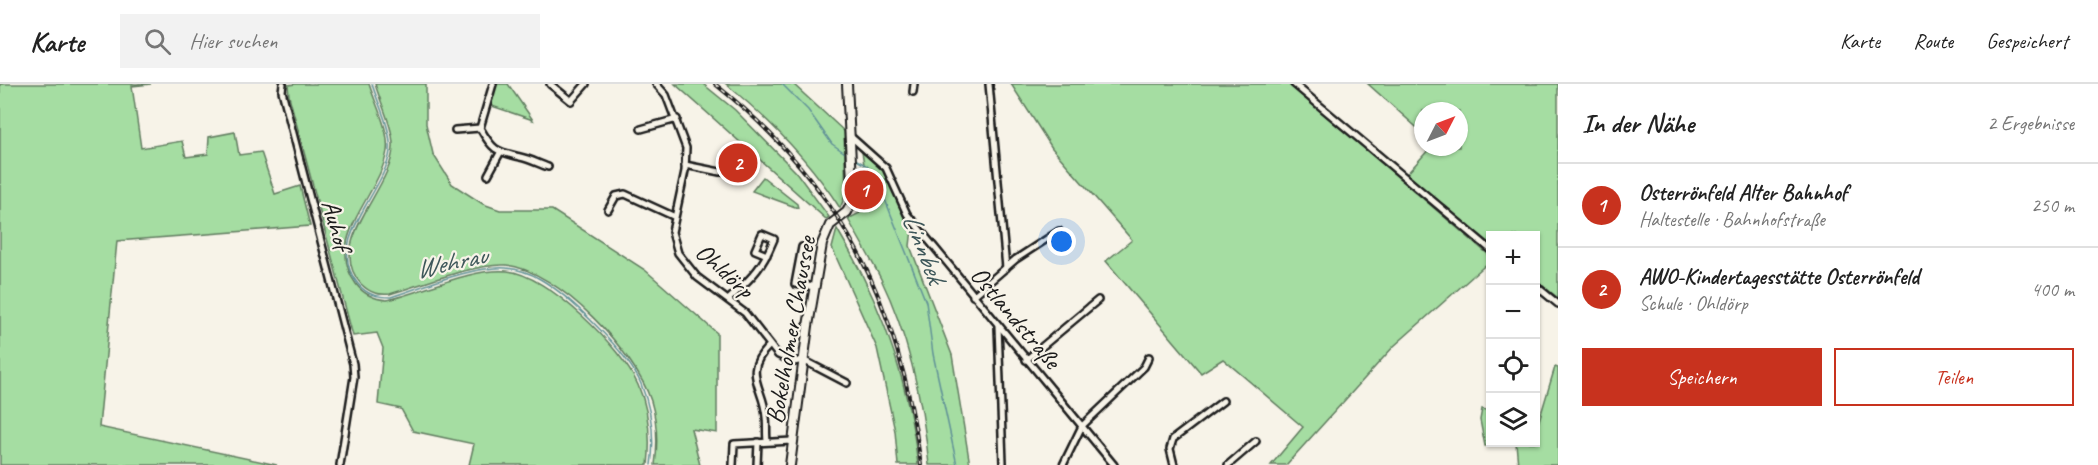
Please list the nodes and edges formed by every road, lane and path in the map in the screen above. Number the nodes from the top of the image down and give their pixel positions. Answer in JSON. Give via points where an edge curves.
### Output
{"nodes":[{"id":1,"x":283,"y":84,"type":"edge"},
{"id":2,"x":493,"y":84,"type":"edge"},
{"id":3,"x":550,"y":84,"type":"edge"},
{"id":4,"x":586,"y":84,"type":"edge"},
{"id":5,"x":656,"y":84,"type":"edge"},
{"id":6,"x":847,"y":84,"type":"edge"},
{"id":7,"x":914,"y":84,"type":"edge"},
{"id":8,"x":990,"y":84,"type":"edge"},
{"id":9,"x":1294,"y":84,"type":"edge"},
{"id":10,"x":913,"y":92,"type":"dead end"},
{"id":11,"x":677,"y":119,"type":"junction"},
{"id":12,"x":480,"y":128,"type":"junction"},
{"id":13,"x":641,"y":129,"type":"dead end"},
{"id":14,"x":455,"y":130,"type":"dead end"},
{"id":15,"x":849,"y":135,"type":"junction"},
{"id":16,"x":500,"y":153,"type":"junction"},
{"id":17,"x":685,"y":165,"type":"junction"},
{"id":18,"x":548,"y":167,"type":"dead end"},
{"id":19,"x":720,"y":172,"type":"dead end"},
{"id":20,"x":488,"y":175,"type":"dead end"},
{"id":21,"x":608,"y":210,"type":"dead end"},
{"id":22,"x":673,"y":216,"type":"junction"},
{"id":23,"x":1059,"y":231,"type":"dead end"},
{"id":24,"x":1486,"y":245,"type":"edge"},
{"id":25,"x":802,"y":247,"type":"dead end"},
{"id":26,"x":767,"y":255,"type":"dead end"},
{"id":27,"x":1006,"y":268,"type":"junction"},
{"id":28,"x":815,"y":287,"type":"junction"},
{"id":29,"x":1540,"y":289,"type":"edge"},
{"id":30,"x":973,"y":296,"type":"junction"},
{"id":31,"x":729,"y":299,"type":"junction"},
{"id":32,"x":1098,"y":300,"type":"dead end"},
{"id":33,"x":1558,"y":304,"type":"edge"},
{"id":34,"x":998,"y":326,"type":"junction"},
{"id":35,"x":769,"y":346,"type":"junction"},
{"id":36,"x":1149,"y":357,"type":"dead end"},
{"id":37,"x":803,"y":360,"type":"junction"},
{"id":38,"x":1026,"y":360,"type":"junction"},
{"id":39,"x":847,"y":383,"type":"dead end"},
{"id":40,"x":1223,"y":401,"type":"dead end"},
{"id":41,"x":1082,"y":426,"type":"junction"},
{"id":42,"x":767,"y":441,"type":"junction"},
{"id":43,"x":792,"y":441,"type":"junction"},
{"id":44,"x":1256,"y":441,"type":"dead end"},
{"id":45,"x":758,"y":442,"type":"junction"},
{"id":46,"x":1003,"y":463,"type":"dead end"},
{"id":47,"x":340,"y":465,"type":"edge"},
{"id":48,"x":733,"y":465,"type":"edge"},
{"id":49,"x":757,"y":465,"type":"edge"},
{"id":50,"x":790,"y":465,"type":"edge"},
{"id":51,"x":1063,"y":465,"type":"edge"},
{"id":52,"x":1114,"y":465,"type":"edge"},
{"id":53,"x":1174,"y":465,"type":"edge"},
{"id":54,"x":1228,"y":465,"type":"edge"}],
"edges":[{"from":1,"to":47,"type":"street","name":"Auhof","via":[[350,347],[354,377]]},
{"from":2,"to":12,"type":"street"},
{"from":3,"to":4,"type":"street","via":[[571,101]]},
{"from":5,"to":11,"type":"street","name":"Ohldörp"},
{"from":6,"to":15,"type":"main road"},
{"from":7,"to":10,"type":"street"},
{"from":8,"to":27,"type":"street"},
{"from":9,"to":24,"type":"street"},
{"from":11,"to":13,"type":"street"},
{"from":11,"to":17,"type":"street","name":"Ohldörp","via":[[686,148]]},
{"from":12,"to":14,"type":"street"},
{"from":12,"to":16,"type":"street"},
{"from":15,"to":28,"type":"main road","name":"Bokelholmer Chaussee","via":[[853,200],[847,212],[825,232]]},
{"from":15,"to":30,"type":"street","name":"Ostlandstraße","via":[[886,168],[907,214]]},
{"from":16,"to":18,"type":"street"},
{"from":16,"to":20,"type":"street"},
{"from":17,"to":19,"type":"street"},
{"from":17,"to":22,"type":"street","name":"Ohldörp"},
{"from":21,"to":22,"type":"street","via":[[616,196],[625,194]]},
{"from":22,"to":31,"type":"street","name":"Ohldörp","via":[[672,232],[678,254],[689,270]]},
{"from":23,"to":27,"type":"street"},
{"from":25,"to":28,"type":"street","via":[[795,284]]},
{"from":26,"to":31,"type":"street","via":[[761,269]]},
{"from":27,"to":30,"type":"street"},
{"from":28,"to":37,"type":"main road","name":"Bokelholmer Chaussee"},
{"from":29,"to":33,"type":"street"},
{"from":30,"to":34,"type":"street","name":"Ostlandstraße"},
{"from":31,"to":35,"type":"street","name":"Ohldörp","via":[[745,313]]},
{"from":32,"to":38,"type":"street"},
{"from":34,"to":38,"type":"street","name":"Ostlandstraße"},
{"from":34,"to":46,"type":"street"},
{"from":35,"to":37,"type":"street","name":"Ohldörp","via":[[794,362]]},
{"from":35,"to":42,"type":"street","via":[[756,360],[754,373],[766,416]]},
{"from":36,"to":41,"type":"street","via":[[1144,367]]},
{"from":37,"to":39,"type":"street","name":"Ohldörp"},
{"from":37,"to":43,"type":"main road","name":"Bokelholmer Chaussee"},
{"from":38,"to":41,"type":"street","name":"Ostlandstraße"},
{"from":40,"to":53,"type":"street","via":[[1173,439],[1170,449]]},
{"from":41,"to":51,"type":"street"},
{"from":41,"to":52,"type":"street","name":"Ostlandstraße"},
{"from":42,"to":43,"type":"street","name":"Bokelholmer Chaussee"},
{"from":42,"to":45,"type":"street","name":"Bokelholmer Chaussee"},
{"from":43,"to":50,"type":"main road","name":"Bokelholmer Chaussee"},
{"from":44,"to":54,"type":"street"},
{"from":45,"to":48,"type":"street","name":"Bokelholmer Chaussee","via":[[734,444]]},
{"from":45,"to":49,"type":"street","name":"Bokelholmer Chaussee"}]}
